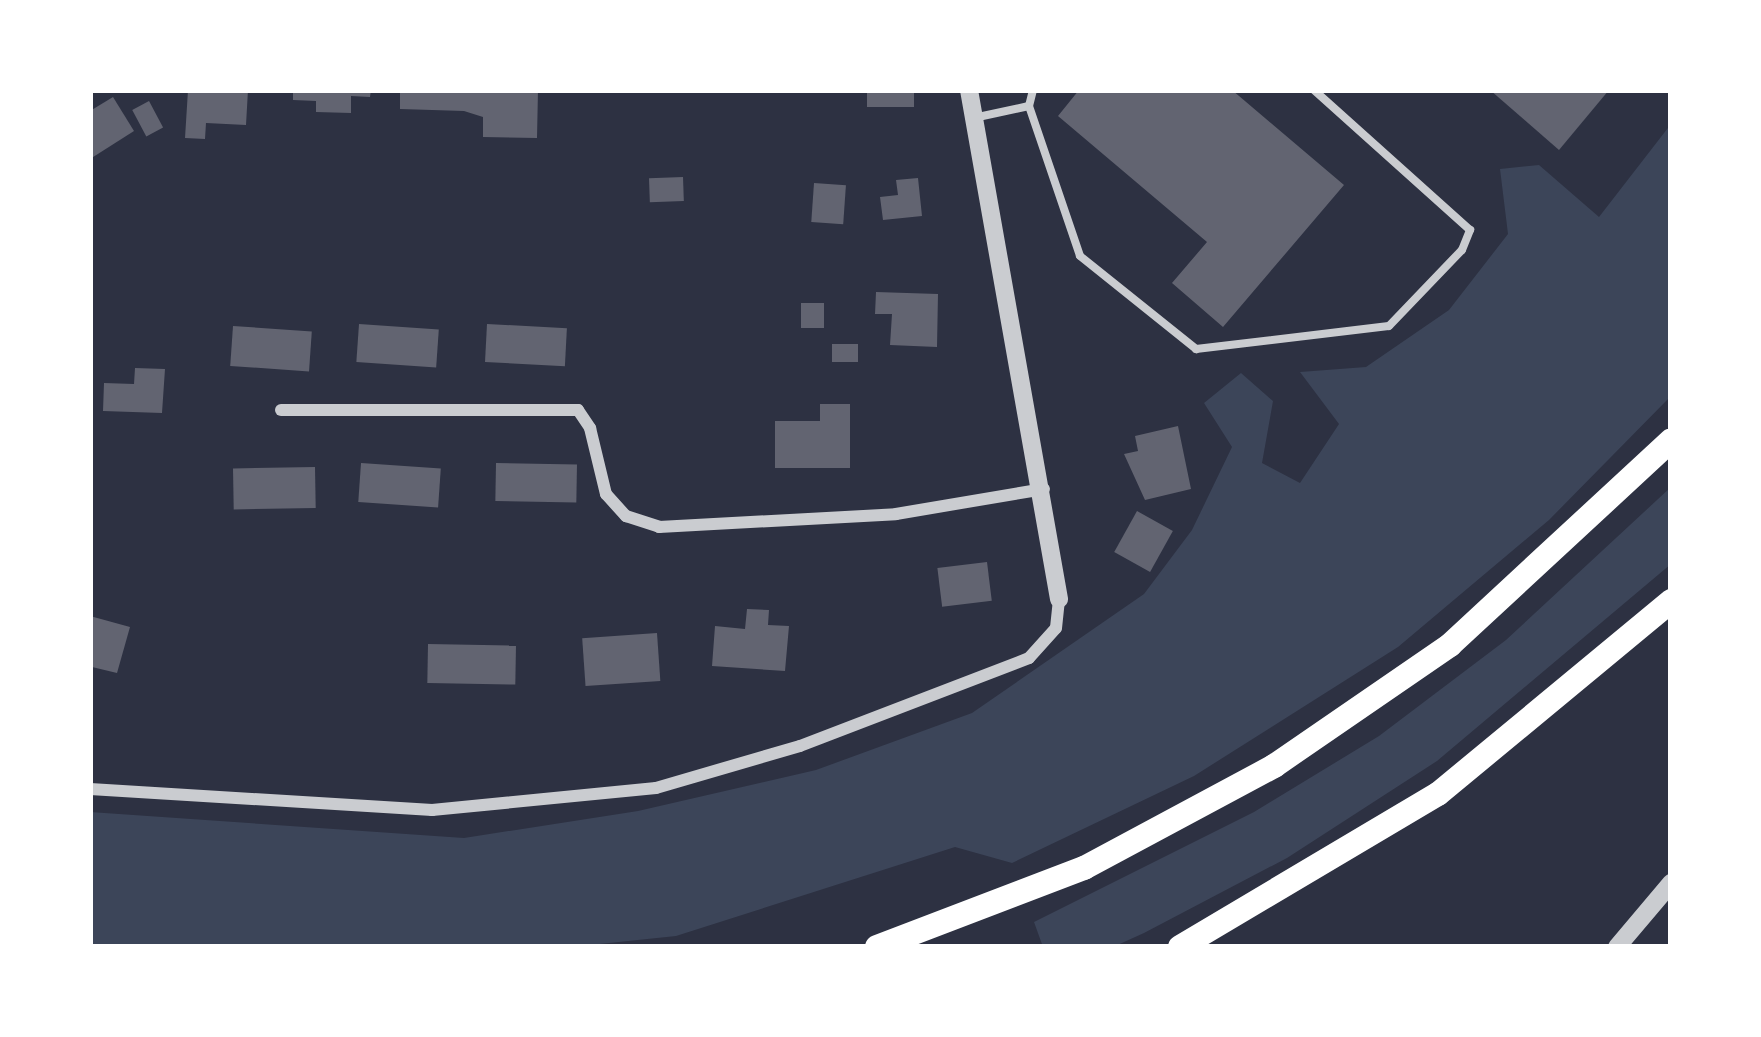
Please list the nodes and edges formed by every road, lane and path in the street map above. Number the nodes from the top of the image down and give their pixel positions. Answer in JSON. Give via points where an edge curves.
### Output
{"nodes":[{"id":1,"x":969,"y":90,"type":"edge"},
{"id":2,"x":1033,"y":90,"type":"edge"},
{"id":3,"x":1314,"y":90,"type":"edge"},
{"id":4,"x":1029,"y":106,"type":"junction"},
{"id":5,"x":975,"y":118,"type":"junction"},
{"id":6,"x":281,"y":410,"type":"dead end"},
{"id":7,"x":1671,"y":440,"type":"edge"},
{"id":8,"x":1046,"y":489,"type":"junction"},
{"id":9,"x":1059,"y":598,"type":"joint"},
{"id":10,"x":1671,"y":601,"type":"edge"},
{"id":11,"x":90,"y":789,"type":"edge"},
{"id":12,"x":1671,"y":883,"type":"edge"},
{"id":13,"x":878,"y":947,"type":"edge"},
{"id":14,"x":1180,"y":947,"type":"edge"},
{"id":15,"x":1617,"y":947,"type":"edge"}],
"edges":[{"from":1,"to":5,"type":"street"},
{"from":2,"to":4,"type":"lane"},
{"from":3,"to":4,"type":"lane","via":[[1470,230],[1462,250],[1389,326],[1241,348],[1196,349],[1080,256]]},
{"from":4,"to":5,"type":"lane"},
{"from":5,"to":8,"type":"street"},
{"from":6,"to":8,"type":"street","via":[[578,410],[606,494],[626,516],[659,526],[896,514]]},
{"from":7,"to":13,"type":"highway","via":[[1450,645],[1292,754],[1084,868]]},
{"from":8,"to":9,"type":"street"},
{"from":9,"to":11,"type":"street","via":[[1056,628],[1029,658],[800,746],[656,788],[432,810]]},
{"from":10,"to":14,"type":"highway","via":[[1438,794]]},
{"from":12,"to":15,"type":"street"}]}
